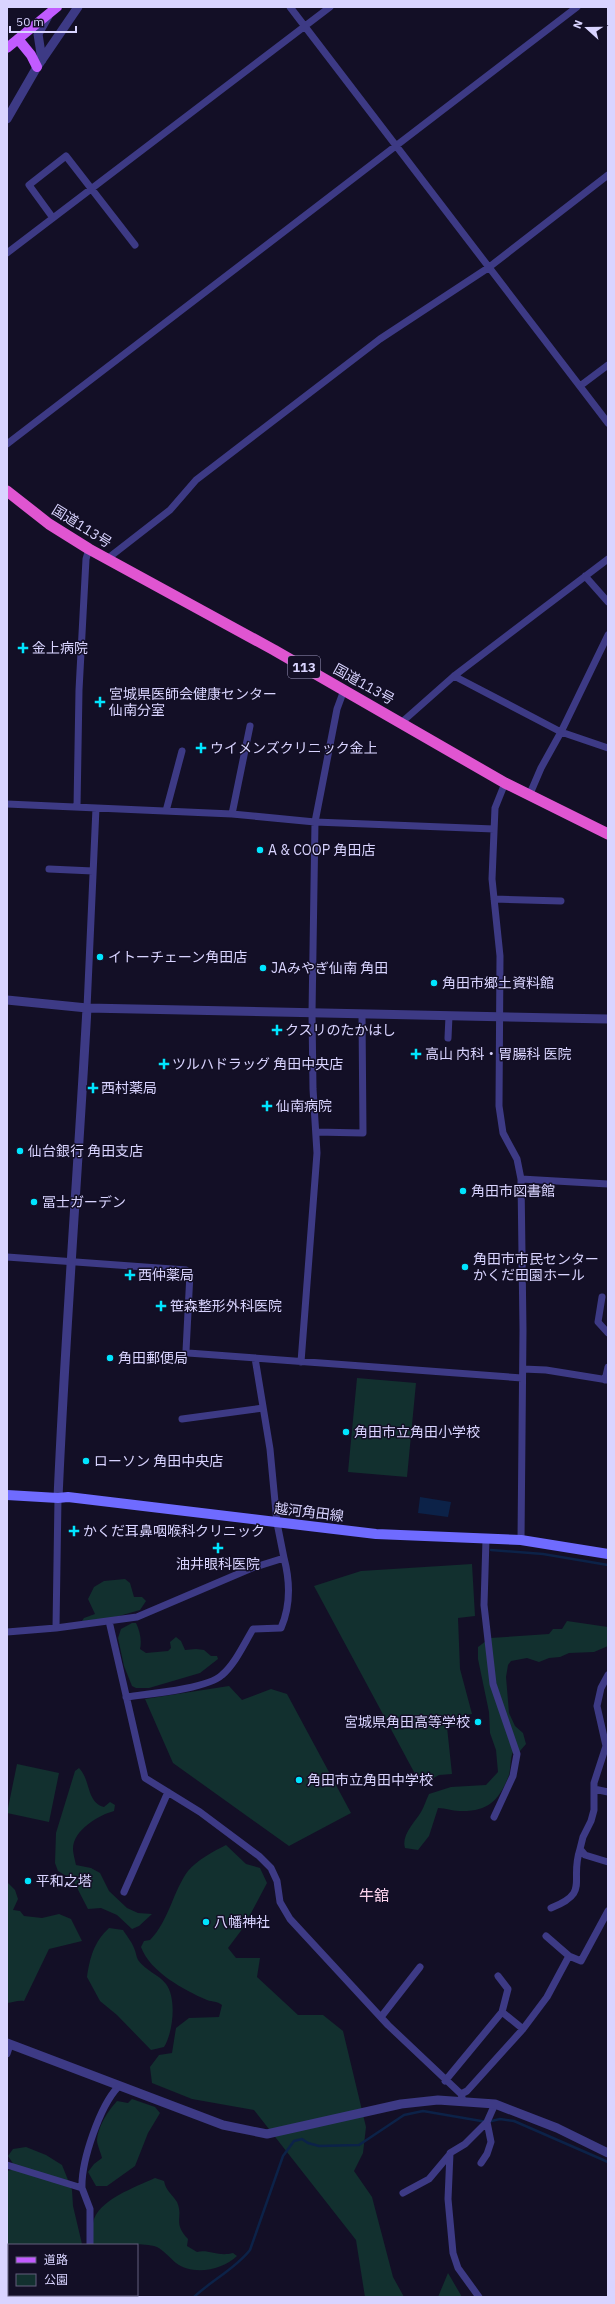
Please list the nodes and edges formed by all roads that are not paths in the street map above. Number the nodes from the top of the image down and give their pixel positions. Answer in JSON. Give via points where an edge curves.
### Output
{"nodes":[{"id":1,"x":78,"y":7,"type":"edge"},
{"id":2,"x":290,"y":7,"type":"edge"},
{"id":3,"x":330,"y":7,"type":"edge"},
{"id":4,"x":577,"y":7,"type":"edge"},
{"id":5,"x":54,"y":10,"type":"edge"},
{"id":6,"x":304,"y":27,"type":"junction"},
{"id":7,"x":18,"y":39,"type":"junction"},
{"id":8,"x":7,"y":48,"type":"edge"},
{"id":9,"x":39,"y":63,"type":"junction"},
{"id":10,"x":7,"y":120,"type":"edge"},
{"id":11,"x":395,"y":147,"type":"junction"},
{"id":12,"x":608,"y":175,"type":"edge"},
{"id":13,"x":92,"y":189,"type":"junction"},
{"id":14,"x":53,"y":218,"type":"junction"},
{"id":15,"x":135,"y":245,"type":"dead end"},
{"id":16,"x":7,"y":253,"type":"edge"},
{"id":17,"x":488,"y":268,"type":"junction"},
{"id":18,"x":608,"y":365,"type":"edge"},
{"id":19,"x":580,"y":386,"type":"junction"},
{"id":20,"x":608,"y":423,"type":"edge"},
{"id":21,"x":7,"y":444,"type":"edge"},
{"id":22,"x":7,"y":490,"type":"edge"},
{"id":23,"x":89,"y":549,"type":"junction"},
{"id":24,"x":107,"y":559,"type":"junction"},
{"id":25,"x":608,"y":559,"type":"edge"},
{"id":26,"x":585,"y":576,"type":"junction"},
{"id":27,"x":608,"y":602,"type":"edge"},
{"id":28,"x":608,"y":635,"type":"edge"},
{"id":29,"x":454,"y":676,"type":"junction"},
{"id":30,"x":344,"y":690,"type":"junction"},
{"id":31,"x":402,"y":722,"type":"junction"},
{"id":32,"x":250,"y":726,"type":"dead end"},
{"id":33,"x":561,"y":732,"type":"junction"},
{"id":34,"x":608,"y":748,"type":"edge"},
{"id":35,"x":182,"y":750,"type":"dead end"},
{"id":36,"x":505,"y":783,"type":"junction"},
{"id":37,"x":529,"y":796,"type":"junction"},
{"id":38,"x":7,"y":804,"type":"edge"},
{"id":39,"x":77,"y":807,"type":"junction"},
{"id":40,"x":96,"y":808,"type":"junction"},
{"id":41,"x":166,"y":811,"type":"junction"},
{"id":42,"x":232,"y":814,"type":"junction"},
{"id":43,"x":315,"y":822,"type":"junction"},
{"id":44,"x":494,"y":829,"type":"junction"},
{"id":45,"x":608,"y":834,"type":"edge"},
{"id":46,"x":49,"y":869,"type":"dead end"},
{"id":47,"x":93,"y":871,"type":"junction"},
{"id":48,"x":494,"y":899,"type":"junction"},
{"id":49,"x":561,"y":901,"type":"dead end"},
{"id":50,"x":7,"y":1000,"type":"edge"},
{"id":51,"x":87,"y":1008,"type":"junction"},
{"id":52,"x":312,"y":1013,"type":"junction"},
{"id":53,"x":362,"y":1015,"type":"junction"},
{"id":54,"x":449,"y":1016,"type":"junction"},
{"id":55,"x":499,"y":1017,"type":"junction"},
{"id":56,"x":608,"y":1019,"type":"edge"},
{"id":57,"x":448,"y":1038,"type":"dead end"},
{"id":58,"x":316,"y":1132,"type":"junction"},
{"id":59,"x":521,"y":1179,"type":"junction"},
{"id":60,"x":608,"y":1184,"type":"edge"},
{"id":61,"x":7,"y":1257,"type":"edge"},
{"id":62,"x":71,"y":1262,"type":"junction"},
{"id":63,"x":602,"y":1297,"type":"dead end"},
{"id":64,"x":608,"y":1333,"type":"edge"},
{"id":65,"x":255,"y":1358,"type":"junction"},
{"id":66,"x":301,"y":1362,"type":"junction"},
{"id":67,"x":608,"y":1366,"type":"edge"},
{"id":68,"x":523,"y":1369,"type":"junction"},
{"id":69,"x":522,"y":1378,"type":"junction"},
{"id":70,"x":607,"y":1380,"type":"edge"},
{"id":71,"x":263,"y":1408,"type":"junction"},
{"id":72,"x":182,"y":1419,"type":"dead end"},
{"id":73,"x":7,"y":1495,"type":"edge"},
{"id":74,"x":58,"y":1498,"type":"junction"},
{"id":75,"x":276,"y":1522,"type":"junction"},
{"id":76,"x":486,"y":1539,"type":"junction"},
{"id":77,"x":521,"y":1540,"type":"junction"},
{"id":78,"x":608,"y":1554,"type":"edge"},
{"id":79,"x":284,"y":1558,"type":"junction"},
{"id":80,"x":109,"y":1621,"type":"junction"},
{"id":81,"x":56,"y":1628,"type":"junction"},
{"id":82,"x":7,"y":1632,"type":"edge"},
{"id":83,"x":608,"y":1675,"type":"edge"},
{"id":84,"x":126,"y":1697,"type":"junction"},
{"id":85,"x":600,"y":1721,"type":"junction"},
{"id":86,"x":608,"y":1723,"type":"edge"},
{"id":87,"x":594,"y":1789,"type":"junction"},
{"id":88,"x":168,"y":1792,"type":"junction"},
{"id":89,"x":608,"y":1792,"type":"edge"},
{"id":90,"x":494,"y":1818,"type":"dead end"},
{"id":91,"x":580,"y":1849,"type":"junction"},
{"id":92,"x":608,"y":1862,"type":"edge"},
{"id":93,"x":124,"y":1892,"type":"dead end"},
{"id":94,"x":551,"y":1908,"type":"dead end"},
{"id":95,"x":608,"y":1912,"type":"edge"},
{"id":96,"x":546,"y":1936,"type":"dead end"},
{"id":97,"x":569,"y":1956,"type":"junction"},
{"id":98,"x":420,"y":1968,"type":"dead end"},
{"id":99,"x":498,"y":1976,"type":"dead end"},
{"id":100,"x":502,"y":2012,"type":"junction"},
{"id":101,"x":381,"y":2017,"type":"junction"},
{"id":102,"x":523,"y":2029,"type":"junction"},
{"id":103,"x":9,"y":2044,"type":"edge"},
{"id":104,"x":7,"y":2054,"type":"edge"},
{"id":105,"x":445,"y":2081,"type":"junction"},
{"id":106,"x":118,"y":2086,"type":"junction"},
{"id":107,"x":462,"y":2098,"type":"junction"},
{"id":108,"x":495,"y":2104,"type":"junction"},
{"id":109,"x":487,"y":2122,"type":"junction"},
{"id":110,"x":608,"y":2153,"type":"edge"},
{"id":111,"x":450,"y":2154,"type":"junction"},
{"id":112,"x":481,"y":2163,"type":"dead end"},
{"id":113,"x":7,"y":2165,"type":"edge"},
{"id":114,"x":82,"y":2188,"type":"junction"},
{"id":115,"x":403,"y":2194,"type":"dead end"},
{"id":116,"x":90,"y":2244,"type":"edge"},
{"id":117,"x":479,"y":2297,"type":"edge"}],
"edges":[{"from":1,"to":9,"type":"street"},
{"from":2,"to":6,"type":"street"},
{"from":3,"to":6,"type":"street"},
{"from":4,"to":11,"type":"street"},
{"from":5,"to":7,"type":"main road"},
{"from":5,"to":9,"type":"street","via":[[38,34]]},
{"from":6,"to":11,"type":"street"},
{"from":6,"to":13,"type":"street"},
{"from":7,"to":8,"type":"main road"},
{"from":7,"to":9,"type":"main road"},
{"from":9,"to":10,"type":"street"},
{"from":11,"to":17,"type":"street"},
{"from":11,"to":21,"type":"street"},
{"from":12,"to":17,"type":"street"},
{"from":13,"to":14,"type":"street"},
{"from":13,"to":14,"type":"street","via":[[66,156],[29,185]]},
{"from":13,"to":15,"type":"street"},
{"from":14,"to":16,"type":"street"},
{"from":17,"to":19,"type":"street"},
{"from":17,"to":24,"type":"street","via":[[380,339],[196,480],[170,510]]},
{"from":18,"to":19,"type":"street"},
{"from":19,"to":20,"type":"street"},
{"from":22,"to":23,"type":"highway","name":"国道113号","number":"113","via":[[49,524]]},
{"from":23,"to":24,"type":"highway","name":"国道113号","number":"113"},
{"from":23,"to":39,"type":"street","via":[[86,559],[79,690]]},
{"from":24,"to":30,"type":"highway","name":"国道113号","number":"113"},
{"from":25,"to":26,"type":"street"},
{"from":26,"to":27,"type":"street"},
{"from":26,"to":29,"type":"street"},
{"from":28,"to":33,"type":"street"},
{"from":29,"to":31,"type":"street"},
{"from":29,"to":33,"type":"street"},
{"from":30,"to":31,"type":"highway","name":"国道113号","number":"113"},
{"from":30,"to":43,"type":"street","via":[[337,709]]},
{"from":31,"to":36,"type":"highway","name":"国道113号","number":"113"},
{"from":32,"to":42,"type":"street"},
{"from":33,"to":34,"type":"street"},
{"from":33,"to":37,"type":"street"},
{"from":35,"to":41,"type":"street"},
{"from":36,"to":37,"type":"highway","name":"国道113号","number":"113"},
{"from":36,"to":44,"type":"street","via":[[495,808]]},
{"from":37,"to":45,"type":"highway","name":"国道113号","number":"113"},
{"from":38,"to":39,"type":"street"},
{"from":39,"to":40,"type":"street"},
{"from":40,"to":41,"type":"street"},
{"from":40,"to":47,"type":"street"},
{"from":41,"to":42,"type":"street"},
{"from":42,"to":43,"type":"street"},
{"from":43,"to":44,"type":"street"},
{"from":43,"to":52,"type":"street"},
{"from":44,"to":48,"type":"street"},
{"from":46,"to":47,"type":"street"},
{"from":47,"to":51,"type":"street"},
{"from":48,"to":49,"type":"street"},
{"from":48,"to":55,"type":"street","via":[[500,956]]},
{"from":50,"to":51,"type":"street"},
{"from":51,"to":52,"type":"street"},
{"from":51,"to":62,"type":"street"},
{"from":52,"to":53,"type":"street"},
{"from":52,"to":58,"type":"street","via":[[312,1089]]},
{"from":53,"to":54,"type":"street"},
{"from":53,"to":58,"type":"street","via":[[363,1133]]},
{"from":54,"to":55,"type":"street"},
{"from":54,"to":57,"type":"street"},
{"from":55,"to":56,"type":"street"},
{"from":55,"to":59,"type":"street","via":[[500,1123],[517,1159]]},
{"from":58,"to":66,"type":"street","via":[[317,1153]]},
{"from":59,"to":60,"type":"street"},
{"from":59,"to":68,"type":"street"},
{"from":61,"to":62,"type":"street"},
{"from":62,"to":65,"type":"street","via":[[186,1270],[190,1273],[186,1351]]},
{"from":62,"to":74,"type":"street"},
{"from":63,"to":64,"type":"street","via":[[598,1322]]},
{"from":65,"to":66,"type":"street"},
{"from":65,"to":71,"type":"street"},
{"from":66,"to":69,"type":"street"},
{"from":67,"to":70,"type":"street"},
{"from":68,"to":69,"type":"street"},
{"from":68,"to":70,"type":"street"},
{"from":69,"to":77,"type":"street"},
{"from":71,"to":72,"type":"street"},
{"from":71,"to":75,"type":"street","via":[[270,1449]]},
{"from":73,"to":74,"type":"main road","name":"越河角田線"},
{"from":74,"to":75,"type":"main road","name":"越河角田線","via":[[68,1497]]},
{"from":74,"to":81,"type":"street"},
{"from":75,"to":76,"type":"main road","name":"越河角田線","via":[[376,1534]]},
{"from":75,"to":79,"type":"street"},
{"from":76,"to":77,"type":"main road","name":"越河角田線"},
{"from":76,"to":90,"type":"street","via":[[484,1605],[493,1684],[517,1754],[513,1776]]},
{"from":77,"to":78,"type":"main road","name":"越河角田線"},
{"from":79,"to":80,"type":"street","via":[[252,1568],[137,1616]]},
{"from":79,"to":84,"type":"street","via":[[290,1579],[286,1614],[281,1628],[253,1630],[225,1672],[215,1680],[180,1689]]},
{"from":80,"to":81,"type":"street"},
{"from":80,"to":84,"type":"street"},
{"from":81,"to":82,"type":"street"},
{"from":83,"to":85,"type":"street","via":[[598,1698]]},
{"from":84,"to":88,"type":"street","via":[[145,1778]]},
{"from":85,"to":86,"type":"street"},
{"from":85,"to":87,"type":"street","via":[[606,1746]]},
{"from":87,"to":89,"type":"street"},
{"from":87,"to":91,"type":"street","via":[[594,1810]]},
{"from":88,"to":93,"type":"street"},
{"from":88,"to":101,"type":"street","via":[[200,1812],[271,1868],[277,1881],[280,1902],[290,1919]]},
{"from":91,"to":92,"type":"street","via":[[585,1855]]},
{"from":91,"to":94,"type":"street","via":[[576,1892],[572,1898]]},
{"from":95,"to":97,"type":"street","via":[[581,1961]]},
{"from":96,"to":97,"type":"street"},
{"from":97,"to":102,"type":"street","via":[[547,1997]]},
{"from":98,"to":101,"type":"street"},
{"from":99,"to":100,"type":"street","via":[[508,1989]]},
{"from":100,"to":102,"type":"street"},
{"from":100,"to":105,"type":"street"},
{"from":101,"to":105,"type":"street"},
{"from":102,"to":107,"type":"street"},
{"from":103,"to":104,"type":"street"},
{"from":103,"to":106,"type":"street"},
{"from":105,"to":107,"type":"street"},
{"from":106,"to":107,"type":"street","via":[[223,2125],[267,2134],[401,2104]]},
{"from":106,"to":114,"type":"street","via":[[109,2097],[97,2125],[83,2169]]},
{"from":107,"to":108,"type":"street"},
{"from":108,"to":109,"type":"street"},
{"from":108,"to":110,"type":"street","via":[[557,2128]]},
{"from":109,"to":111,"type":"street","via":[[465,2144]]},
{"from":109,"to":112,"type":"street","via":[[491,2142]]},
{"from":111,"to":115,"type":"street","via":[[429,2179]]},
{"from":111,"to":117,"type":"street","via":[[448,2199],[453,2253],[458,2268]]},
{"from":113,"to":114,"type":"street"},
{"from":114,"to":116,"type":"street","via":[[90,2209]]}]}
